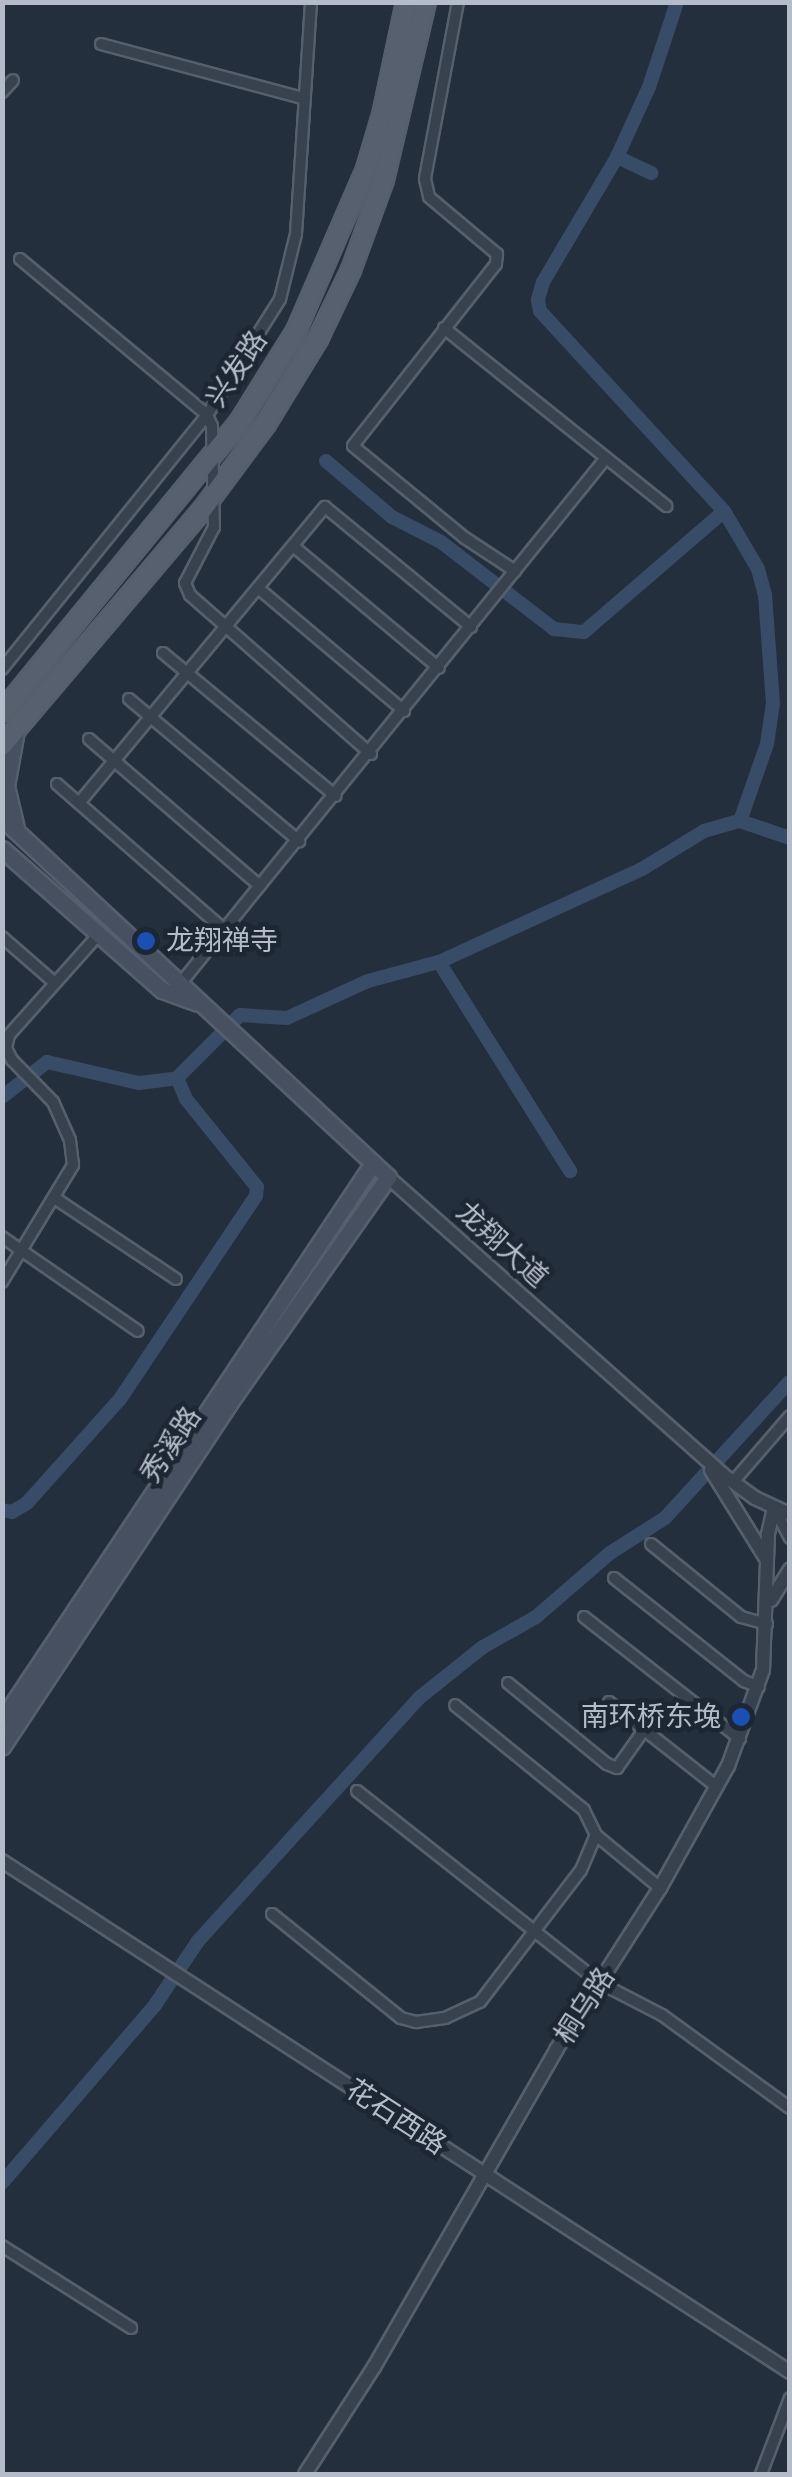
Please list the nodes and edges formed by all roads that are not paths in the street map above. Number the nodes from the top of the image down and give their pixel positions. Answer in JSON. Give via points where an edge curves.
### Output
{"nodes":[{"id":1,"x":311,"y":2,"type":"edge"},
{"id":2,"x":406,"y":2,"type":"edge"},
{"id":3,"x":426,"y":2,"type":"edge"},
{"id":4,"x":458,"y":2,"type":"edge"},
{"id":5,"x":102,"y":44,"type":"dead end"},
{"id":6,"x":12,"y":80,"type":"dead end"},
{"id":7,"x":2,"y":92,"type":"edge"},
{"id":8,"x":303,"y":98,"type":"junction"},
{"id":9,"x":20,"y":259,"type":"dead end"},
{"id":10,"x":444,"y":328,"type":"junction"},
{"id":11,"x":206,"y":415,"type":"junction"},
{"id":12,"x":213,"y":456,"type":"junction"},
{"id":13,"x":606,"y":458,"type":"junction"},
{"id":14,"x":214,"y":494,"type":"junction"},
{"id":15,"x":666,"y":506,"type":"dead end"},
{"id":16,"x":293,"y":546,"type":"junction"},
{"id":17,"x":514,"y":573,"type":"junction"},
{"id":18,"x":258,"y":588,"type":"junction"},
{"id":19,"x":470,"y":627,"type":"junction"},
{"id":20,"x":224,"y":629,"type":"junction"},
{"id":21,"x":68,"y":634,"type":"junction"},
{"id":22,"x":162,"y":653,"type":"dead end"},
{"id":23,"x":439,"y":668,"type":"junction"},
{"id":24,"x":2,"y":669,"type":"edge"},
{"id":25,"x":187,"y":674,"type":"junction"},
{"id":26,"x":2,"y":698,"type":"edge"},
{"id":27,"x":129,"y":699,"type":"dead end"},
{"id":28,"x":404,"y":711,"type":"junction"},
{"id":29,"x":2,"y":712,"type":"edge"},
{"id":30,"x":150,"y":717,"type":"junction"},
{"id":31,"x":16,"y":731,"type":"junction"},
{"id":32,"x":88,"y":739,"type":"dead end"},
{"id":33,"x":2,"y":746,"type":"edge"},
{"id":34,"x":371,"y":754,"type":"junction"},
{"id":35,"x":114,"y":761,"type":"junction"},
{"id":36,"x":57,"y":784,"type":"dead end"},
{"id":37,"x":336,"y":796,"type":"junction"},
{"id":38,"x":79,"y":803,"type":"junction"},
{"id":39,"x":2,"y":818,"type":"edge"},
{"id":40,"x":18,"y":831,"type":"junction"},
{"id":41,"x":299,"y":841,"type":"junction"},
{"id":42,"x":2,"y":849,"type":"edge"},
{"id":43,"x":260,"y":886,"type":"junction"},
{"id":44,"x":223,"y":929,"type":"junction"},
{"id":45,"x":100,"y":934,"type":"junction"},
{"id":46,"x":2,"y":937,"type":"edge"},
{"id":47,"x":55,"y":983,"type":"junction"},
{"id":48,"x":177,"y":988,"type":"junction"},
{"id":49,"x":4,"y":1048,"type":"edge"},
{"id":50,"x":373,"y":1162,"type":"junction"},
{"id":51,"x":388,"y":1176,"type":"junction"},
{"id":52,"x":56,"y":1199,"type":"junction"},
{"id":53,"x":2,"y":1237,"type":"edge"},
{"id":54,"x":22,"y":1253,"type":"junction"},
{"id":55,"x":176,"y":1278,"type":"dead end"},
{"id":56,"x":2,"y":1282,"type":"edge"},
{"id":57,"x":138,"y":1331,"type":"dead end"},
{"id":58,"x":790,"y":1416,"type":"edge"},
{"id":59,"x":702,"y":1456,"type":"junction"},
{"id":60,"x":727,"y":1478,"type":"junction"},
{"id":61,"x":774,"y":1508,"type":"junction"},
{"id":62,"x":790,"y":1514,"type":"edge"},
{"id":63,"x":790,"y":1538,"type":"edge"},
{"id":64,"x":651,"y":1544,"type":"dead end"},
{"id":65,"x":768,"y":1562,"type":"junction"},
{"id":66,"x":790,"y":1570,"type":"edge"},
{"id":67,"x":614,"y":1578,"type":"dead end"},
{"id":68,"x":768,"y":1607,"type":"junction"},
{"id":69,"x":584,"y":1617,"type":"dead end"},
{"id":70,"x":767,"y":1624,"type":"junction"},
{"id":71,"x":508,"y":1683,"type":"dead end"},
{"id":72,"x":759,"y":1687,"type":"junction"},
{"id":73,"x":609,"y":1702,"type":"dead end"},
{"id":74,"x":455,"y":1705,"type":"dead end"},
{"id":75,"x":2,"y":1720,"type":"edge"},
{"id":76,"x":644,"y":1730,"type":"junction"},
{"id":77,"x":740,"y":1740,"type":"junction"},
{"id":78,"x":2,"y":1746,"type":"edge"},
{"id":79,"x":717,"y":1787,"type":"junction"},
{"id":80,"x":358,"y":1791,"type":"dead end"},
{"id":81,"x":596,"y":1835,"type":"junction"},
{"id":82,"x":2,"y":1861,"type":"edge"},
{"id":83,"x":660,"y":1888,"type":"junction"},
{"id":84,"x":272,"y":1914,"type":"dead end"},
{"id":85,"x":534,"y":1931,"type":"junction"},
{"id":86,"x":600,"y":1982,"type":"junction"},
{"id":87,"x":790,"y":2108,"type":"edge"},
{"id":88,"x":485,"y":2174,"type":"junction"},
{"id":89,"x":2,"y":2246,"type":"edge"},
{"id":90,"x":131,"y":2328,"type":"dead end"},
{"id":91,"x":790,"y":2372,"type":"edge"},
{"id":92,"x":790,"y":2398,"type":"edge"},
{"id":93,"x":306,"y":2474,"type":"edge"},
{"id":94,"x":761,"y":2474,"type":"edge"}],
"edges":[{"from":1,"to":8,"type":"street","name":"兴发路"},
{"from":2,"to":12,"type":"main road","via":[[371,151],[318,289],[275,368]]},
{"from":3,"to":14,"type":"main road","via":[[399,130],[351,270],[318,339]]},
{"from":4,"to":10,"type":"street","via":[[425,179],[442,211],[497,254],[496,264]]},
{"from":5,"to":8,"type":"street"},
{"from":6,"to":7,"type":"street"},
{"from":8,"to":11,"type":"street","name":"兴发路","via":[[296,234],[280,299]]},
{"from":9,"to":11,"type":"street"},
{"from":10,"to":13,"type":"street"},
{"from":10,"to":17,"type":"street","via":[[353,446]]},
{"from":11,"to":12,"type":"street"},
{"from":11,"to":24,"type":"street","name":"兴发路"},
{"from":12,"to":14,"type":"street"},
{"from":12,"to":21,"type":"main road"},
{"from":13,"to":15,"type":"street"},
{"from":13,"to":17,"type":"street"},
{"from":14,"to":20,"type":"street","via":[[214,527],[184,582]]},
{"from":14,"to":31,"type":"main road"},
{"from":16,"to":18,"type":"street"},
{"from":16,"to":19,"type":"street","via":[[326,507]]},
{"from":16,"to":23,"type":"street"},
{"from":17,"to":19,"type":"street"},
{"from":18,"to":20,"type":"street"},
{"from":18,"to":28,"type":"street"},
{"from":19,"to":23,"type":"street"},
{"from":20,"to":25,"type":"street"},
{"from":20,"to":34,"type":"street"},
{"from":21,"to":26,"type":"main road"},
{"from":21,"to":29,"type":"main road"},
{"from":22,"to":25,"type":"street"},
{"from":23,"to":28,"type":"street"},
{"from":25,"to":30,"type":"street"},
{"from":25,"to":37,"type":"street"},
{"from":27,"to":30,"type":"street"},
{"from":28,"to":34,"type":"street"},
{"from":30,"to":35,"type":"street"},
{"from":30,"to":41,"type":"street"},
{"from":31,"to":33,"type":"main road"},
{"from":31,"to":40,"type":"main road","via":[[6,786]]},
{"from":32,"to":35,"type":"street"},
{"from":34,"to":37,"type":"street"},
{"from":35,"to":38,"type":"street"},
{"from":35,"to":43,"type":"street"},
{"from":36,"to":38,"type":"street"},
{"from":37,"to":41,"type":"street"},
{"from":38,"to":44,"type":"street"},
{"from":39,"to":40,"type":"main road","name":"龙翔大道"},
{"from":40,"to":48,"type":"main road","name":"龙翔大道"},
{"from":41,"to":43,"type":"street"},
{"from":42,"to":45,"type":"main road","name":"龙翔大道"},
{"from":43,"to":44,"type":"street"},
{"from":44,"to":48,"type":"street"},
{"from":45,"to":47,"type":"street"},
{"from":45,"to":48,"type":"main road","name":"龙翔大道","via":[[162,990]]},
{"from":46,"to":47,"type":"street"},
{"from":47,"to":49,"type":"street"},
{"from":48,"to":50,"type":"main road","name":"龙翔大道"},
{"from":49,"to":52,"type":"street","via":[[45,1090],[70,1140],[73,1165]]},
{"from":50,"to":51,"type":"main road","name":"龙翔大道"},
{"from":50,"to":75,"type":"main road","name":"秀溪路"},
{"from":51,"to":59,"type":"street","name":"龙翔大道"},
{"from":51,"to":78,"type":"main road","name":"秀溪路"},
{"from":52,"to":54,"type":"street"},
{"from":52,"to":55,"type":"street"},
{"from":53,"to":54,"type":"street"},
{"from":54,"to":56,"type":"street"},
{"from":54,"to":57,"type":"street"},
{"from":58,"to":60,"type":"street"},
{"from":59,"to":60,"type":"street","name":"龙翔大道"},
{"from":59,"to":65,"type":"street"},
{"from":60,"to":61,"type":"street","name":"龙翔大道"},
{"from":61,"to":62,"type":"street","name":"龙翔大道"},
{"from":61,"to":63,"type":"street"},
{"from":61,"to":65,"type":"street","name":"桐乌路"},
{"from":64,"to":70,"type":"street","via":[[741,1616]]},
{"from":65,"to":68,"type":"street","name":"桐乌路"},
{"from":66,"to":68,"type":"street"},
{"from":67,"to":72,"type":"street"},
{"from":68,"to":70,"type":"street","name":"桐乌路"},
{"from":69,"to":77,"type":"street"},
{"from":70,"to":72,"type":"street","name":"桐乌路"},
{"from":71,"to":76,"type":"street","via":[[618,1768]]},
{"from":72,"to":77,"type":"street","name":"桐乌路"},
{"from":73,"to":76,"type":"street"},
{"from":74,"to":81,"type":"street","via":[[584,1810]]},
{"from":76,"to":79,"type":"street"},
{"from":77,"to":79,"type":"street","name":"桐乌路"},
{"from":79,"to":83,"type":"street","name":"桐乌路"},
{"from":80,"to":85,"type":"street"},
{"from":81,"to":83,"type":"street"},
{"from":81,"to":85,"type":"street","via":[[581,1870]]},
{"from":82,"to":88,"type":"street","name":"花石西路"},
{"from":83,"to":86,"type":"street","name":"桐乌路"},
{"from":84,"to":85,"type":"street","via":[[401,2018],[416,2022],[480,2002]]},
{"from":85,"to":86,"type":"street"},
{"from":86,"to":87,"type":"street","via":[[662,2015]]},
{"from":86,"to":88,"type":"street","name":"桐乌路"},
{"from":88,"to":91,"type":"street","name":"花石西路"},
{"from":88,"to":93,"type":"street","name":"桐乌路"},
{"from":89,"to":90,"type":"street"},
{"from":92,"to":94,"type":"street"}]}
